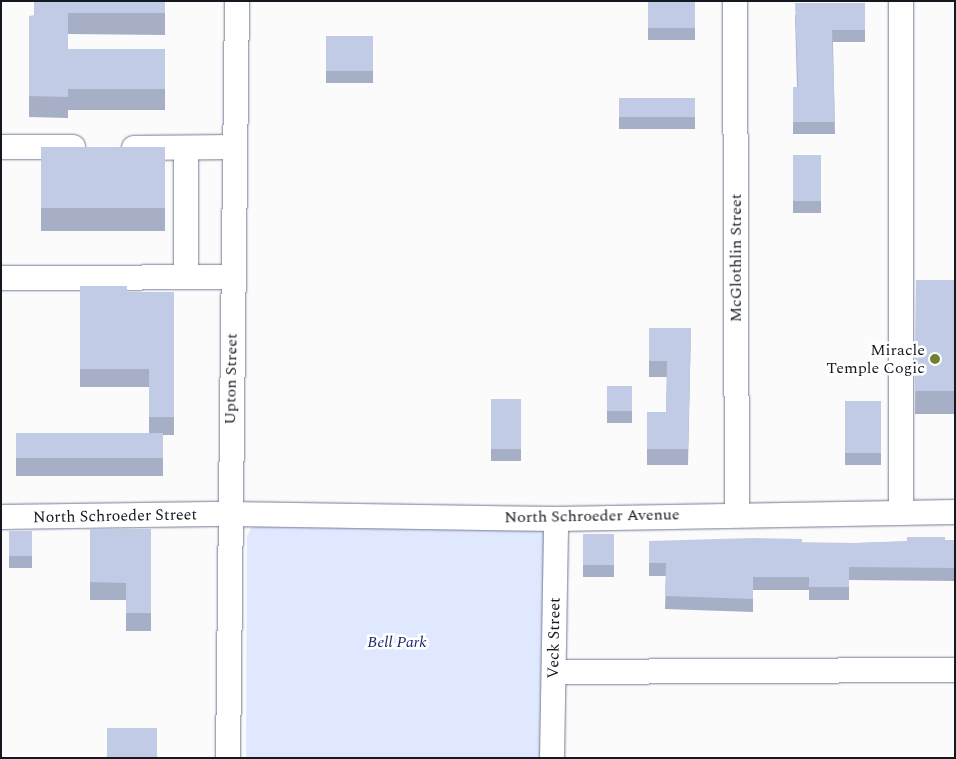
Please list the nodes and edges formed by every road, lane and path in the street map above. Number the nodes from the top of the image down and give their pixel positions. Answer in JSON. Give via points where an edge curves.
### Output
{"nodes":[{"id":1,"x":237,"y":1,"type":"edge"},
{"id":2,"x":735,"y":1,"type":"edge"},
{"id":3,"x":901,"y":1,"type":"edge"},
{"id":4,"x":1,"y":147,"type":"edge"},
{"id":5,"x":234,"y":147,"type":"junction"},
{"id":6,"x":186,"y":148,"type":"junction"},
{"id":7,"x":186,"y":277,"type":"junction"},
{"id":8,"x":233,"y":277,"type":"junction"},
{"id":9,"x":1,"y":278,"type":"edge"},
{"id":10,"x":955,"y":512,"type":"edge"},
{"id":11,"x":901,"y":513,"type":"junction"},
{"id":12,"x":230,"y":514,"type":"junction"},
{"id":13,"x":737,"y":514,"type":"junction"},
{"id":14,"x":1,"y":517,"type":"edge"},
{"id":15,"x":556,"y":518,"type":"junction"},
{"id":16,"x":955,"y":670,"type":"edge"},
{"id":17,"x":554,"y":672,"type":"junction"},
{"id":18,"x":228,"y":758,"type":"edge"},
{"id":19,"x":552,"y":758,"type":"edge"}],
"edges":[{"from":1,"to":5,"type":"street","name":"Upton Street"},
{"from":2,"to":13,"type":"street","name":"McGlothlin Street"},
{"from":3,"to":11,"type":"street"},
{"from":4,"to":6,"type":"street"},
{"from":5,"to":6,"type":"street"},
{"from":5,"to":8,"type":"street","name":"Upton Street"},
{"from":6,"to":7,"type":"street"},
{"from":7,"to":8,"type":"street"},
{"from":7,"to":9,"type":"street"},
{"from":8,"to":12,"type":"street","name":"Upton Street"},
{"from":10,"to":11,"type":"street","name":"North Schroeder Avenue"},
{"from":11,"to":13,"type":"street","name":"North Schroeder Avenue"},
{"from":12,"to":14,"type":"street","name":"North Schroeder Street"},
{"from":12,"to":15,"type":"street","name":"North Schroeder Avenue"},
{"from":12,"to":18,"type":"street","name":"Upton Street"},
{"from":13,"to":15,"type":"street","name":"North Schroeder Avenue"},
{"from":15,"to":17,"type":"street","name":"Veck Street"},
{"from":16,"to":17,"type":"street"},
{"from":17,"to":19,"type":"street","name":"Veck Street"}]}
